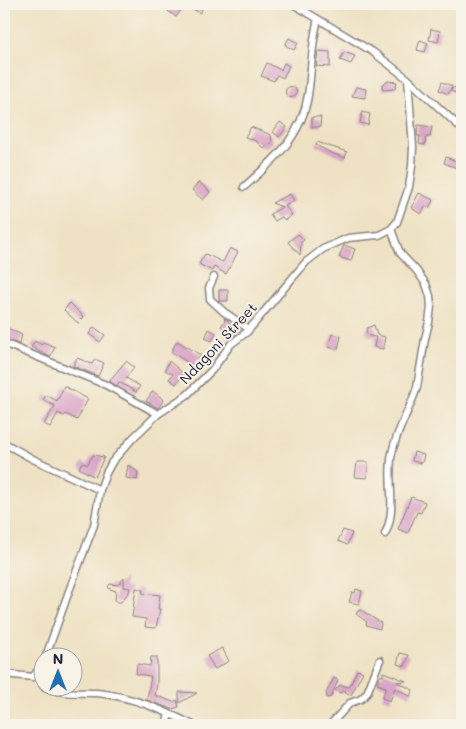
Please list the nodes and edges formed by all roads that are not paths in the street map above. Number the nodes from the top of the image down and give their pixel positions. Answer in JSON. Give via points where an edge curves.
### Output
{"nodes":[{"id":1,"x":293,"y":4,"type":"edge"},
{"id":2,"x":318,"y":19,"type":"junction"},
{"id":3,"x":408,"y":79,"type":"junction"},
{"id":4,"x":462,"y":129,"type":"edge"},
{"id":5,"x":244,"y":188,"type":"dead end"},
{"id":6,"x":391,"y":229,"type":"junction"},
{"id":7,"x":214,"y":278,"type":"dead end"},
{"id":8,"x":249,"y":330,"type":"junction"},
{"id":9,"x":6,"y":344,"type":"dead end"},
{"id":10,"x":158,"y":414,"type":"junction"},
{"id":11,"x":4,"y":443,"type":"edge"},
{"id":12,"x":100,"y":490,"type":"junction"},
{"id":13,"x":385,"y":534,"type":"dead end"},
{"id":14,"x":50,"y":646,"type":"edge"},
{"id":15,"x":380,"y":660,"type":"dead end"},
{"id":16,"x":4,"y":674,"type":"edge"},
{"id":17,"x":32,"y":677,"type":"edge"},
{"id":18,"x":82,"y":693,"type":"edge"},
{"id":19,"x":169,"y":714,"type":"junction"},
{"id":20,"x":166,"y":725,"type":"edge"},
{"id":21,"x":193,"y":725,"type":"edge"},
{"id":22,"x":330,"y":725,"type":"edge"}],
"edges":[{"from":1,"to":2,"type":"street"},
{"from":2,"to":3,"type":"street","via":[[373,52]]},
{"from":2,"to":5,"type":"street","via":[[312,44],[307,104],[301,119],[278,157]]},
{"from":3,"to":4,"type":"street"},
{"from":3,"to":6,"type":"street","via":[[412,166],[409,187],[397,222]]},
{"from":6,"to":8,"type":"street","name":"Ndagoni Street","via":[[379,235],[348,238],[323,249],[306,262]]},
{"from":6,"to":13,"type":"street","via":[[400,252],[426,284],[431,307],[417,387],[391,456],[393,513]]},
{"from":7,"to":8,"type":"street","via":[[209,288],[210,299]]},
{"from":8,"to":10,"type":"street","name":"Ndagoni Street","via":[[231,344],[212,370],[187,395]]},
{"from":9,"to":10,"type":"street","via":[[106,385]]},
{"from":10,"to":12,"type":"street","name":"Ndagoni Street","via":[[112,462]]},
{"from":11,"to":12,"type":"street"},
{"from":12,"to":14,"type":"street","name":"Ndagoni Street","via":[[94,525]]},
{"from":15,"to":22,"type":"street","via":[[367,693],[350,703]]},
{"from":16,"to":17,"type":"street"},
{"from":18,"to":19,"type":"street","via":[[119,696]]},
{"from":19,"to":20,"type":"street"},
{"from":19,"to":21,"type":"street"}]}
